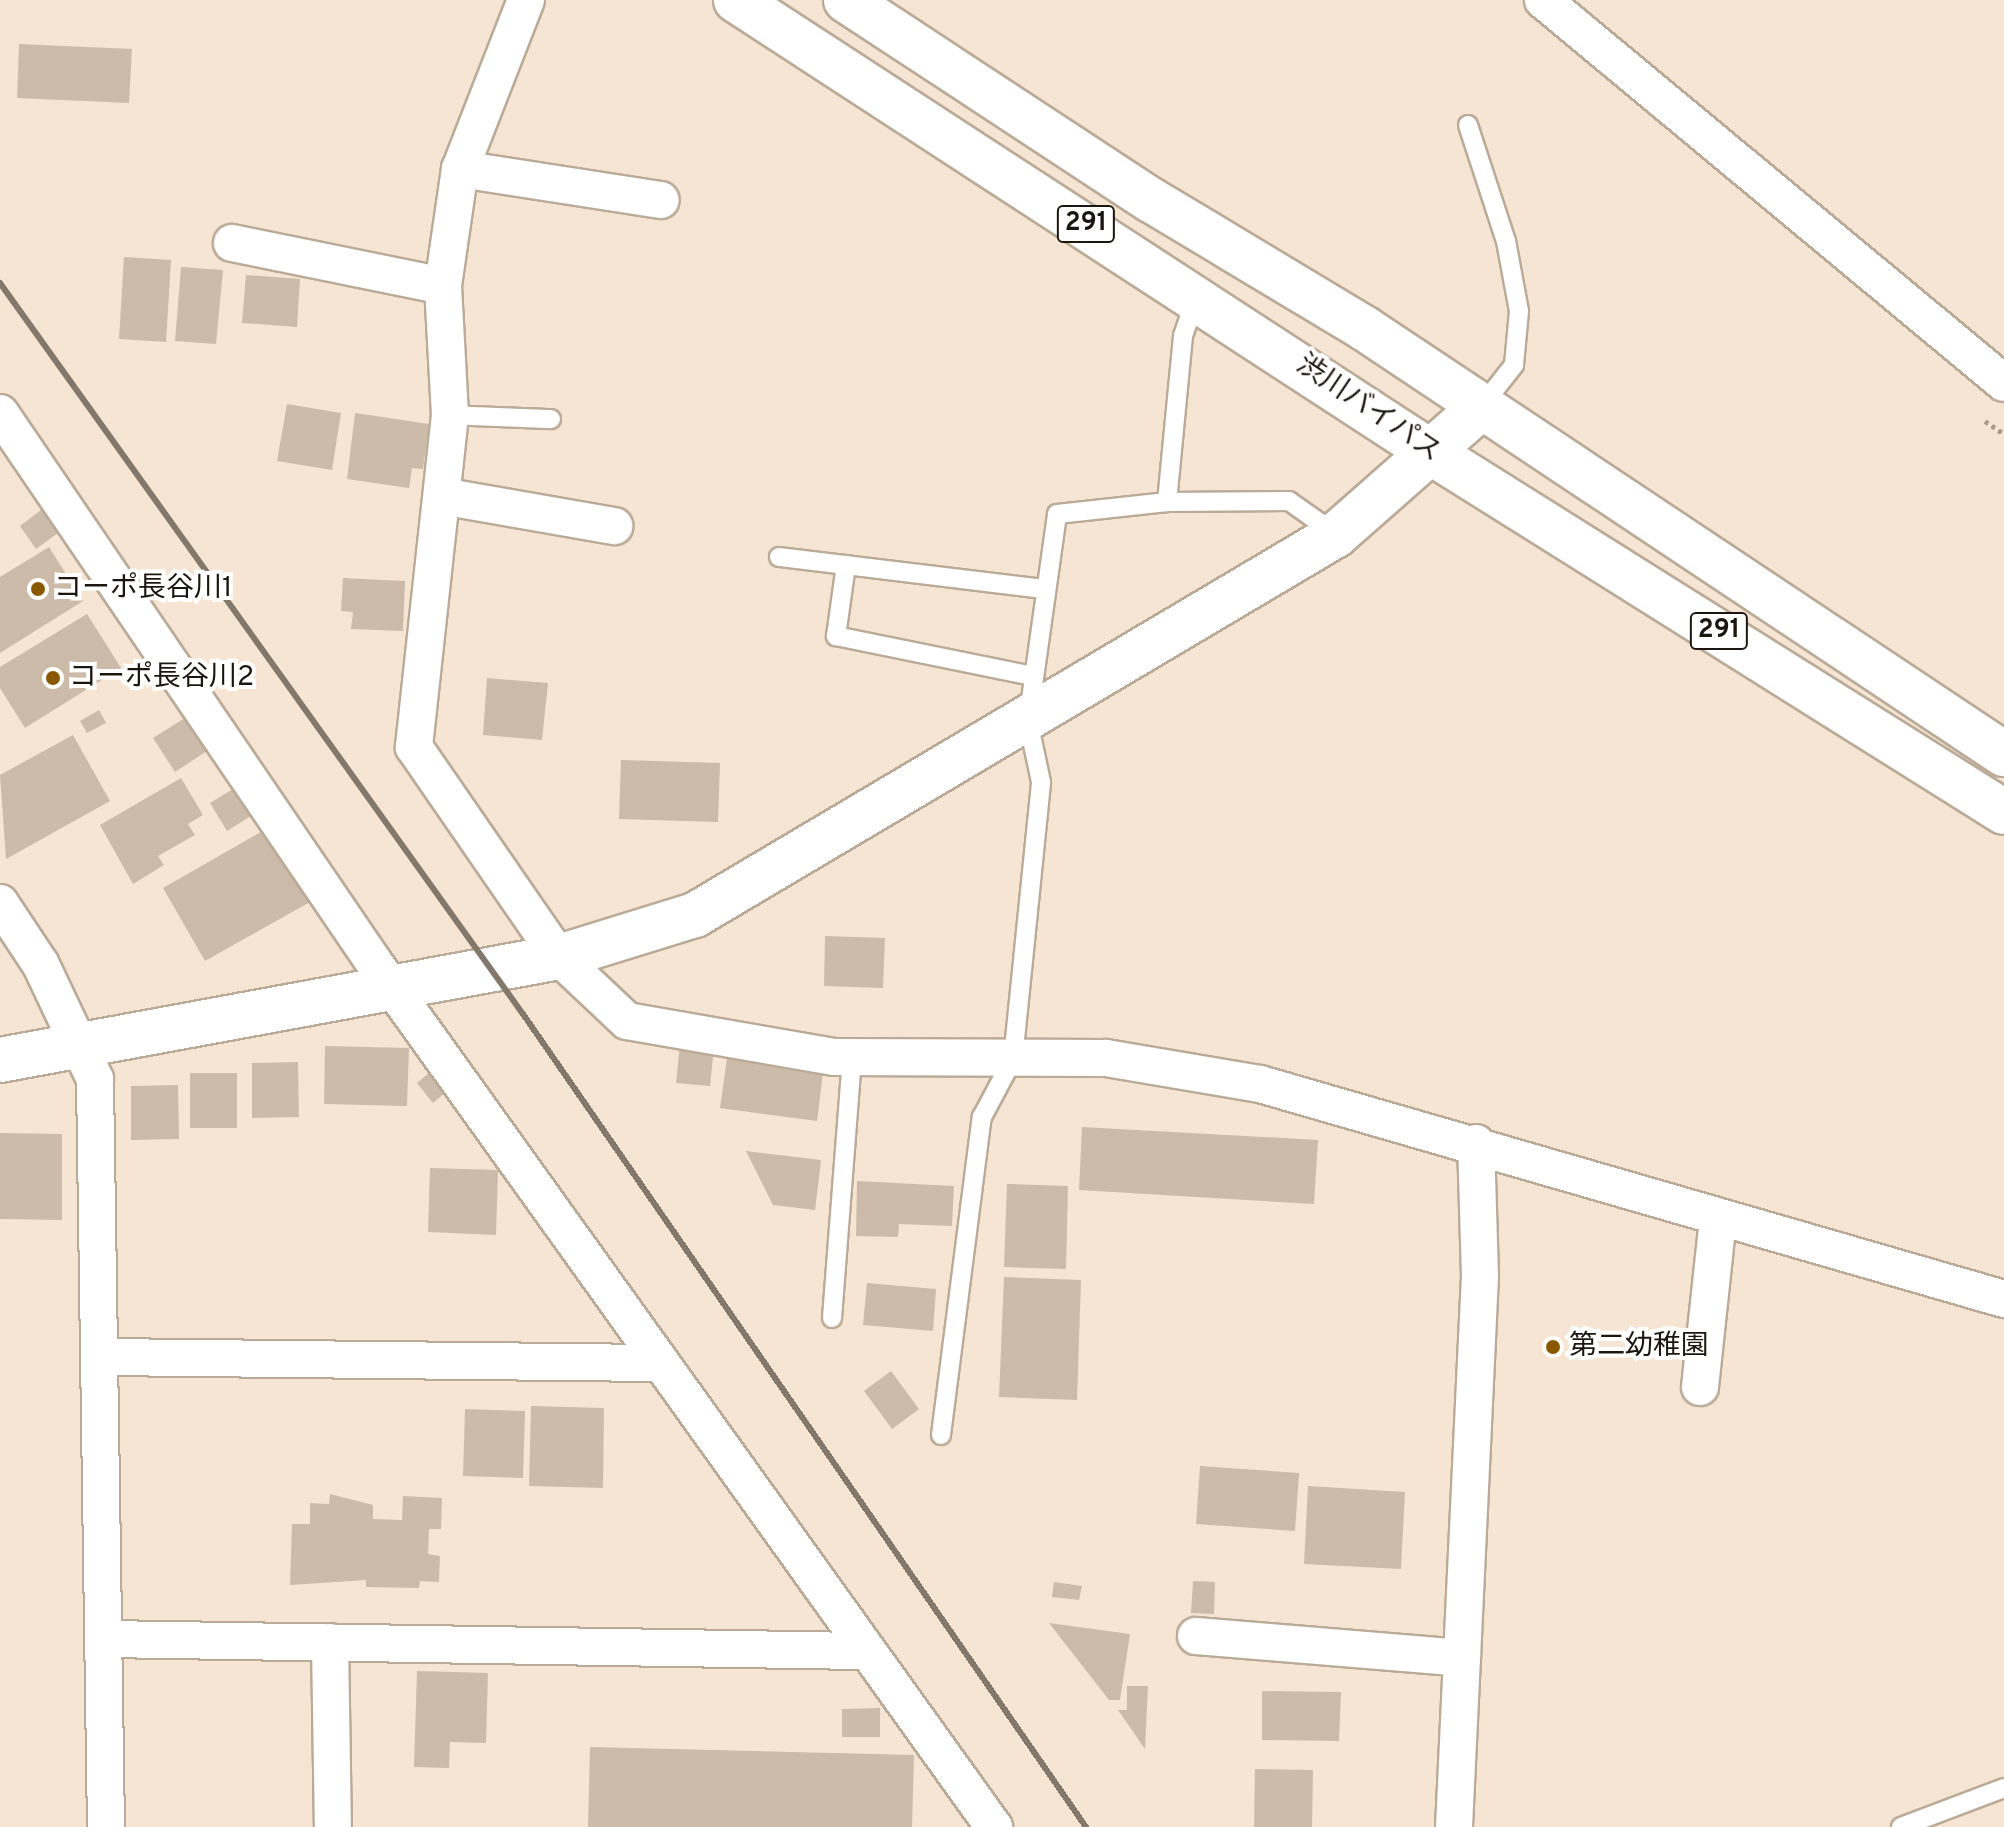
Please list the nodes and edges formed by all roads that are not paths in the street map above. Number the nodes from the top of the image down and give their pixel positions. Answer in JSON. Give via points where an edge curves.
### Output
{"nodes":[{"id":1,"x":526,"y":0,"type":"edge"},
{"id":2,"x":736,"y":0,"type":"edge"},
{"id":3,"x":846,"y":0,"type":"edge"},
{"id":4,"x":1543,"y":0,"type":"edge"},
{"id":5,"x":1468,"y":125,"type":"dead end"},
{"id":6,"x":460,"y":169,"type":"junction"},
{"id":7,"x":661,"y":200,"type":"dead end"},
{"id":8,"x":232,"y":243,"type":"dead end"},
{"id":9,"x":443,"y":286,"type":"junction"},
{"id":10,"x":1197,"y":295,"type":"junction"},
{"id":11,"x":2004,"y":383,"type":"edge"},
{"id":12,"x":1479,"y":409,"type":"junction"},
{"id":13,"x":450,"y":415,"type":"junction"},
{"id":14,"x":551,"y":419,"type":"dead end"},
{"id":15,"x":5,"y":429,"type":"edge"},
{"id":16,"x":1432,"y":453,"type":"junction"},
{"id":17,"x":442,"y":496,"type":"junction"},
{"id":18,"x":1167,"y":502,"type":"junction"},
{"id":19,"x":614,"y":526,"type":"dead end"},
{"id":20,"x":1336,"y":535,"type":"junction"},
{"id":21,"x":779,"y":557,"type":"dead end"},
{"id":22,"x":846,"y":565,"type":"junction"},
{"id":23,"x":1045,"y":589,"type":"junction"},
{"id":24,"x":1033,"y":676,"type":"junction"},
{"id":25,"x":1028,"y":721,"type":"junction"},
{"id":26,"x":2004,"y":754,"type":"edge"},
{"id":27,"x":2004,"y":812,"type":"edge"},
{"id":28,"x":0,"y":903,"type":"edge"},
{"id":29,"x":559,"y":957,"type":"junction"},
{"id":30,"x":392,"y":988,"type":"junction"},
{"id":31,"x":79,"y":1050,"type":"junction"},
{"id":32,"x":852,"y":1057,"type":"junction"},
{"id":33,"x":1013,"y":1059,"type":"junction"},
{"id":34,"x":0,"y":1060,"type":"edge"},
{"id":35,"x":1476,"y":1143,"type":"junction"},
{"id":36,"x":1718,"y":1219,"type":"junction"},
{"id":37,"x":2004,"y":1299,"type":"edge"},
{"id":38,"x":832,"y":1318,"type":"dead end"},
{"id":39,"x":102,"y":1357,"type":"junction"},
{"id":40,"x":659,"y":1363,"type":"junction"},
{"id":41,"x":1700,"y":1387,"type":"dead end"},
{"id":42,"x":941,"y":1435,"type":"dead end"},
{"id":43,"x":1196,"y":1636,"type":"dead end"},
{"id":44,"x":105,"y":1639,"type":"junction"},
{"id":45,"x":330,"y":1642,"type":"junction"},
{"id":46,"x":863,"y":1651,"type":"junction"},
{"id":47,"x":1462,"y":1658,"type":"junction"},
{"id":48,"x":2004,"y":1788,"type":"edge"},
{"id":49,"x":106,"y":1827,"type":"edge"},
{"id":50,"x":333,"y":1827,"type":"edge"},
{"id":51,"x":994,"y":1827,"type":"edge"},
{"id":52,"x":1454,"y":1827,"type":"edge"},
{"id":53,"x":1901,"y":1827,"type":"edge"}],
"edges":[{"from":1,"to":6,"type":"street"},
{"from":2,"to":10,"type":"main road","name":"渋川バイパス","number":"291"},
{"from":3,"to":12,"type":"main road","number":"291","via":[[1151,200],[1364,328]]},
{"from":4,"to":11,"type":"street"},
{"from":5,"to":12,"type":"lane","via":[[1506,241],[1519,311],[1514,365]]},
{"from":6,"to":7,"type":"street"},
{"from":6,"to":9,"type":"street"},
{"from":8,"to":9,"type":"street"},
{"from":9,"to":13,"type":"street"},
{"from":10,"to":16,"type":"main road","name":"渋川バイパス","number":"291"},
{"from":10,"to":18,"type":"lane","via":[[1183,336]]},
{"from":12,"to":16,"type":"main road"},
{"from":12,"to":26,"type":"main road","number":"291"},
{"from":13,"to":14,"type":"lane"},
{"from":13,"to":17,"type":"street"},
{"from":15,"to":30,"type":"street"},
{"from":16,"to":20,"type":"main road"},
{"from":16,"to":27,"type":"main road","name":"渋川バイパス","number":"291"},
{"from":17,"to":19,"type":"street"},
{"from":17,"to":29,"type":"street","via":[[414,747]]},
{"from":18,"to":20,"type":"lane","via":[[1289,501]]},
{"from":18,"to":23,"type":"lane","via":[[1057,514]]},
{"from":20,"to":25,"type":"main road"},
{"from":21,"to":22,"type":"lane"},
{"from":22,"to":23,"type":"lane"},
{"from":22,"to":24,"type":"lane","via":[[836,636]]},
{"from":23,"to":24,"type":"lane"},
{"from":24,"to":25,"type":"lane"},
{"from":25,"to":29,"type":"main road","via":[[695,915]]},
{"from":25,"to":33,"type":"lane","via":[[1041,782]]},
{"from":28,"to":31,"type":"street","via":[[41,965]]},
{"from":29,"to":30,"type":"main road"},
{"from":29,"to":32,"type":"street","via":[[627,1021]]},
{"from":30,"to":31,"type":"main road"},
{"from":30,"to":40,"type":"street"},
{"from":31,"to":34,"type":"main road"},
{"from":31,"to":39,"type":"street","via":[[95,1079]]},
{"from":32,"to":33,"type":"street"},
{"from":32,"to":38,"type":"lane"},
{"from":33,"to":35,"type":"street","via":[[1106,1058],[1260,1084]]},
{"from":33,"to":42,"type":"lane","via":[[982,1117]]},
{"from":35,"to":36,"type":"street"},
{"from":35,"to":47,"type":"street","via":[[1480,1276]]},
{"from":36,"to":37,"type":"street"},
{"from":36,"to":41,"type":"street"},
{"from":39,"to":40,"type":"street"},
{"from":39,"to":44,"type":"street"},
{"from":40,"to":46,"type":"street"},
{"from":43,"to":47,"type":"street"},
{"from":44,"to":45,"type":"street"},
{"from":44,"to":49,"type":"street"},
{"from":45,"to":46,"type":"street"},
{"from":45,"to":50,"type":"street"},
{"from":46,"to":51,"type":"street"},
{"from":47,"to":52,"type":"street"},
{"from":48,"to":53,"type":"lane"}]}
